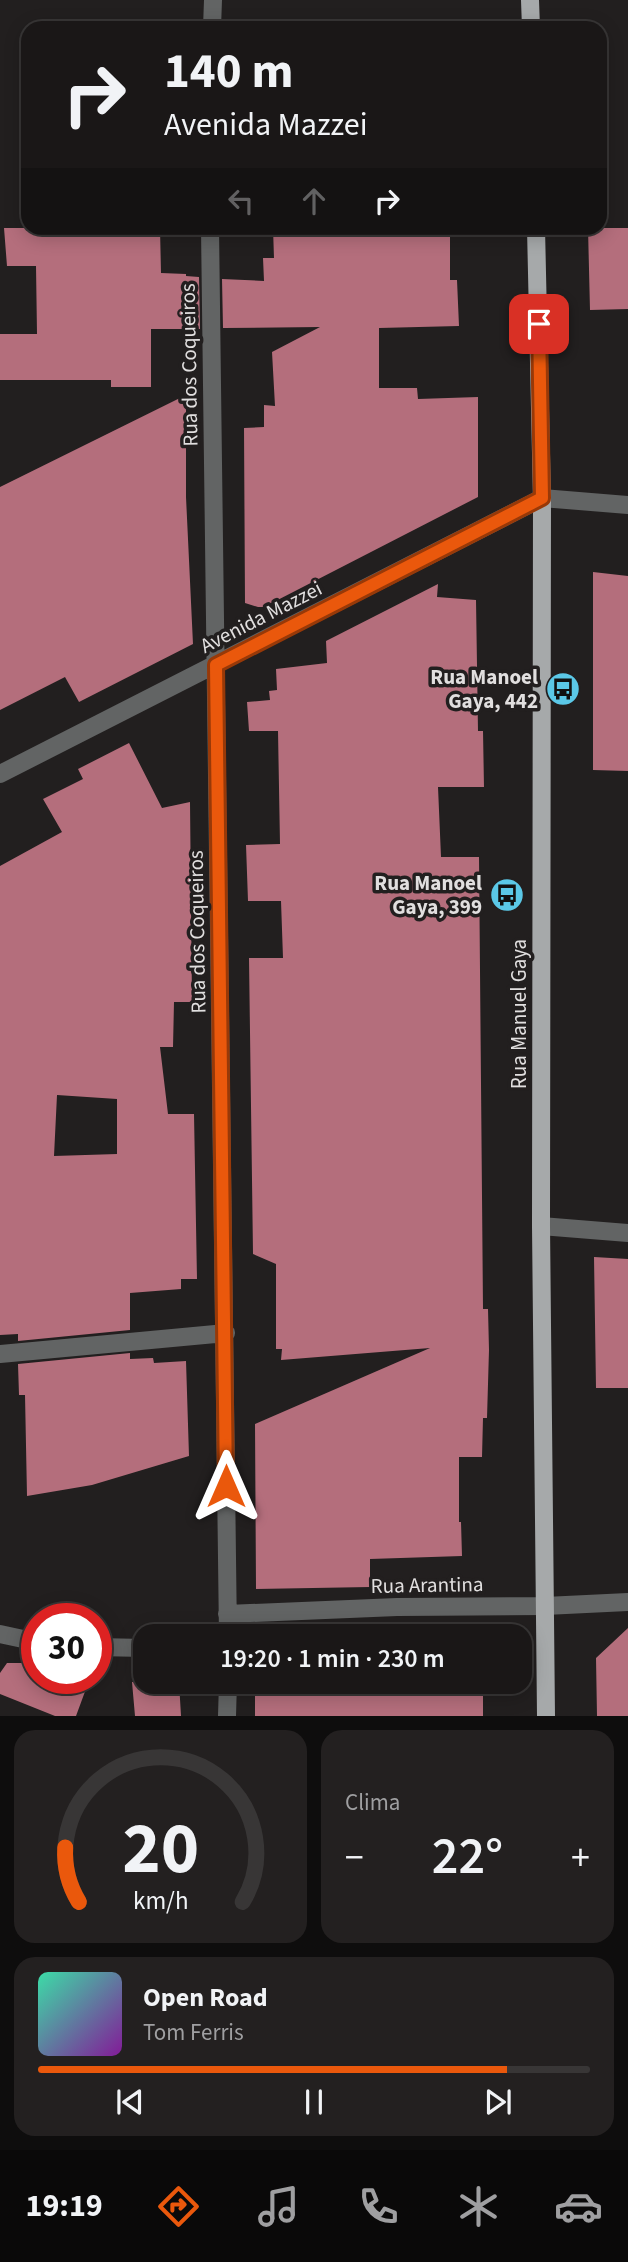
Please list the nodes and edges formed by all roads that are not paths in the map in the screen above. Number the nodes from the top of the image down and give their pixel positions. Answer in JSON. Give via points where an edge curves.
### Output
{"nodes":[{"id":1,"x":213,"y":0,"type":"edge"},
{"id":2,"x":530,"y":0,"type":"edge"},
{"id":3,"x":212,"y":21,"type":"edge"},
{"id":4,"x":531,"y":21,"type":"edge"},
{"id":5,"x":209,"y":235,"type":"edge"},
{"id":6,"x":536,"y":235,"type":"edge"},
{"id":7,"x":542,"y":498,"type":"junction"},
{"id":8,"x":628,"y":505,"type":"edge"},
{"id":9,"x":216,"y":665,"type":"junction"},
{"id":10,"x":0,"y":774,"type":"edge"},
{"id":11,"x":541,"y":1226,"type":"junction"},
{"id":12,"x":628,"y":1233,"type":"edge"},
{"id":13,"x":226,"y":1333,"type":"junction"},
{"id":14,"x":0,"y":1354,"type":"edge"},
{"id":15,"x":628,"y":1602,"type":"edge"},
{"id":16,"x":545,"y":1606,"type":"junction"},
{"id":17,"x":227,"y":1614,"type":"junction"},
{"id":18,"x":227,"y":1624,"type":"edge"},
{"id":19,"x":0,"y":1634,"type":"edge"},
{"id":20,"x":21,"y":1639,"type":"edge"},
{"id":21,"x":112,"y":1647,"type":"edge"},
{"id":22,"x":133,"y":1648,"type":"edge"},
{"id":23,"x":228,"y":1694,"type":"edge"},
{"id":24,"x":227,"y":1716,"type":"edge"},
{"id":25,"x":545,"y":1716,"type":"edge"}],
"edges":[{"from":1,"to":3,"type":"street"},
{"from":2,"to":4,"type":"main road"},
{"from":5,"to":9,"type":"street","name":"Rua dos Coqueiros"},
{"from":6,"to":7,"type":"main road","name":"Rua Manuel Gaya"},
{"from":7,"to":8,"type":"street"},
{"from":7,"to":9,"type":"street","name":"Avenida Mazzei"},
{"from":7,"to":11,"type":"main road","name":"Rua Manuel Gaya"},
{"from":9,"to":10,"type":"street","name":"Avenida Mazzei"},
{"from":9,"to":13,"type":"street","name":"Rua dos Coqueiros"},
{"from":11,"to":12,"type":"street"},
{"from":11,"to":16,"type":"main road","name":"Rua Manuel Gaya"},
{"from":13,"to":14,"type":"street"},
{"from":13,"to":17,"type":"street","name":"Rua dos Coqueiros"},
{"from":15,"to":16,"type":"street","name":"Rua Arantina"},
{"from":16,"to":17,"type":"street","name":"Rua Arantina"},
{"from":16,"to":25,"type":"main road","name":"Rua Manuel Gaya"},
{"from":17,"to":18,"type":"street","name":"Rua dos Coqueiros"},
{"from":19,"to":20,"type":"street"},
{"from":21,"to":22,"type":"street"},
{"from":23,"to":24,"type":"street"}]}
